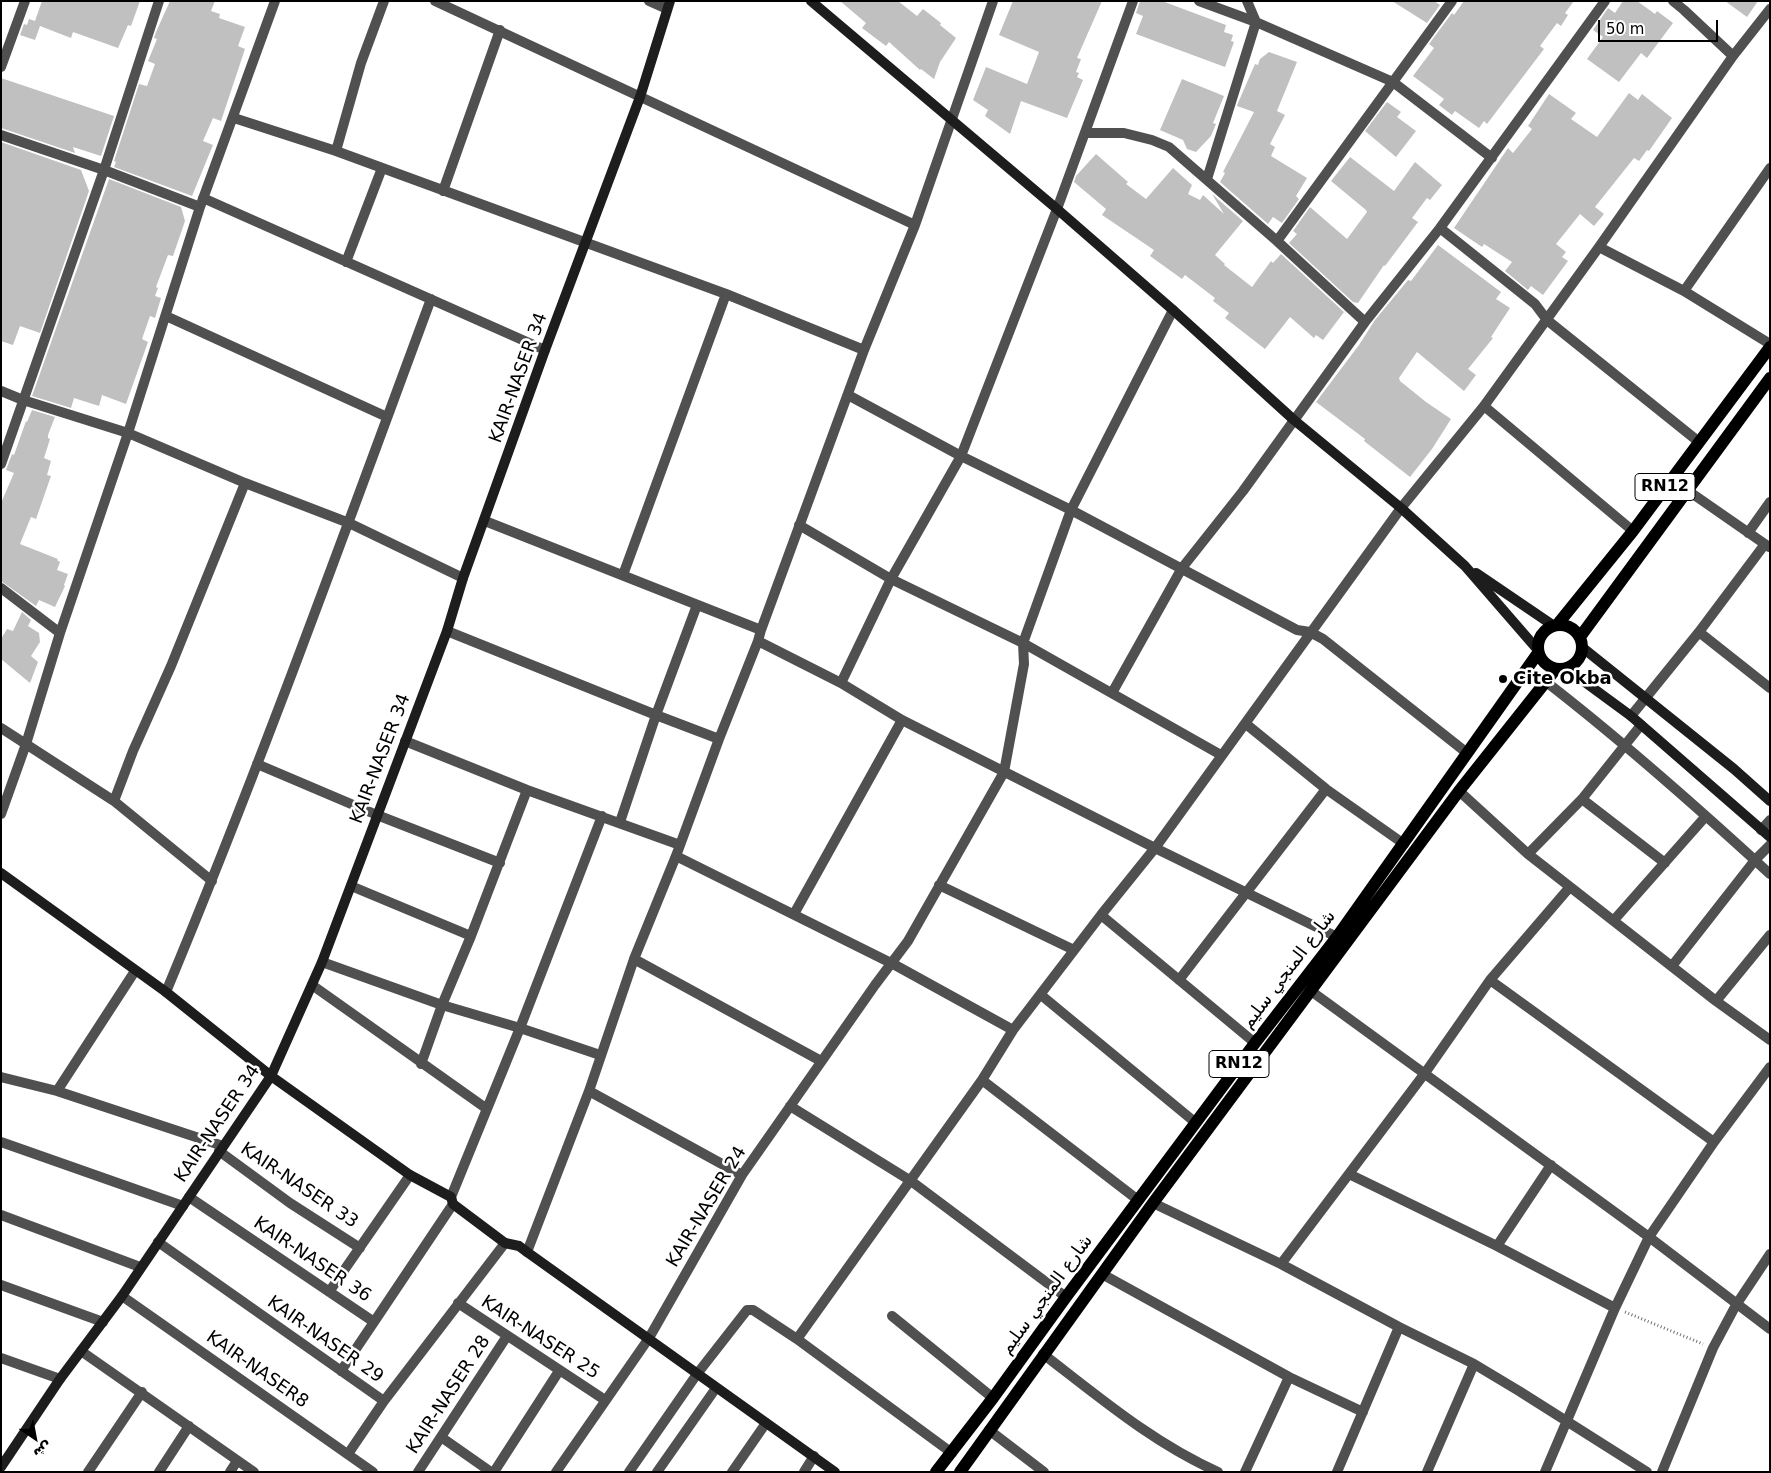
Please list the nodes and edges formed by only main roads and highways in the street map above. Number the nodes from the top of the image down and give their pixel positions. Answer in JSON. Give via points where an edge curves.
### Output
{"nodes":[{"id":1,"x":1770,"y":345,"type":"edge"},
{"id":2,"x":1770,"y":378,"type":"edge"},
{"id":3,"x":1556,"y":625,"type":"junction"},
{"id":4,"x":1581,"y":642,"type":"junction"},
{"id":5,"x":1537,"y":651,"type":"junction"},
{"id":6,"x":1561,"y":669,"type":"junction"},
{"id":7,"x":936,"y":1472,"type":"edge"},
{"id":8,"x":960,"y":1472,"type":"edge"}],
"edges":[{"from":1,"to":3,"type":"main road","number":"RN12","via":[[1633,530]]},
{"from":2,"to":4,"type":"main road","number":"RN12"},
{"from":3,"to":4,"type":"main road","via":[[1575,631]]},
{"from":3,"to":5,"type":"main road","number":"RN12","via":[[1540,637]]},
{"from":4,"to":6,"type":"main road","number":"RN12","via":[[1580,658]]},
{"from":5,"to":6,"type":"main road","via":[[1548,667]]},
{"from":5,"to":7,"type":"main road","name":"شارع المنجي سليم","number":"RN12","via":[[1337,937]]},
{"from":6,"to":8,"type":"main road","name":"شارع المنجي سليم","number":"RN12","via":[[1545,681],[1459,791],[1153,1203]]}]}
